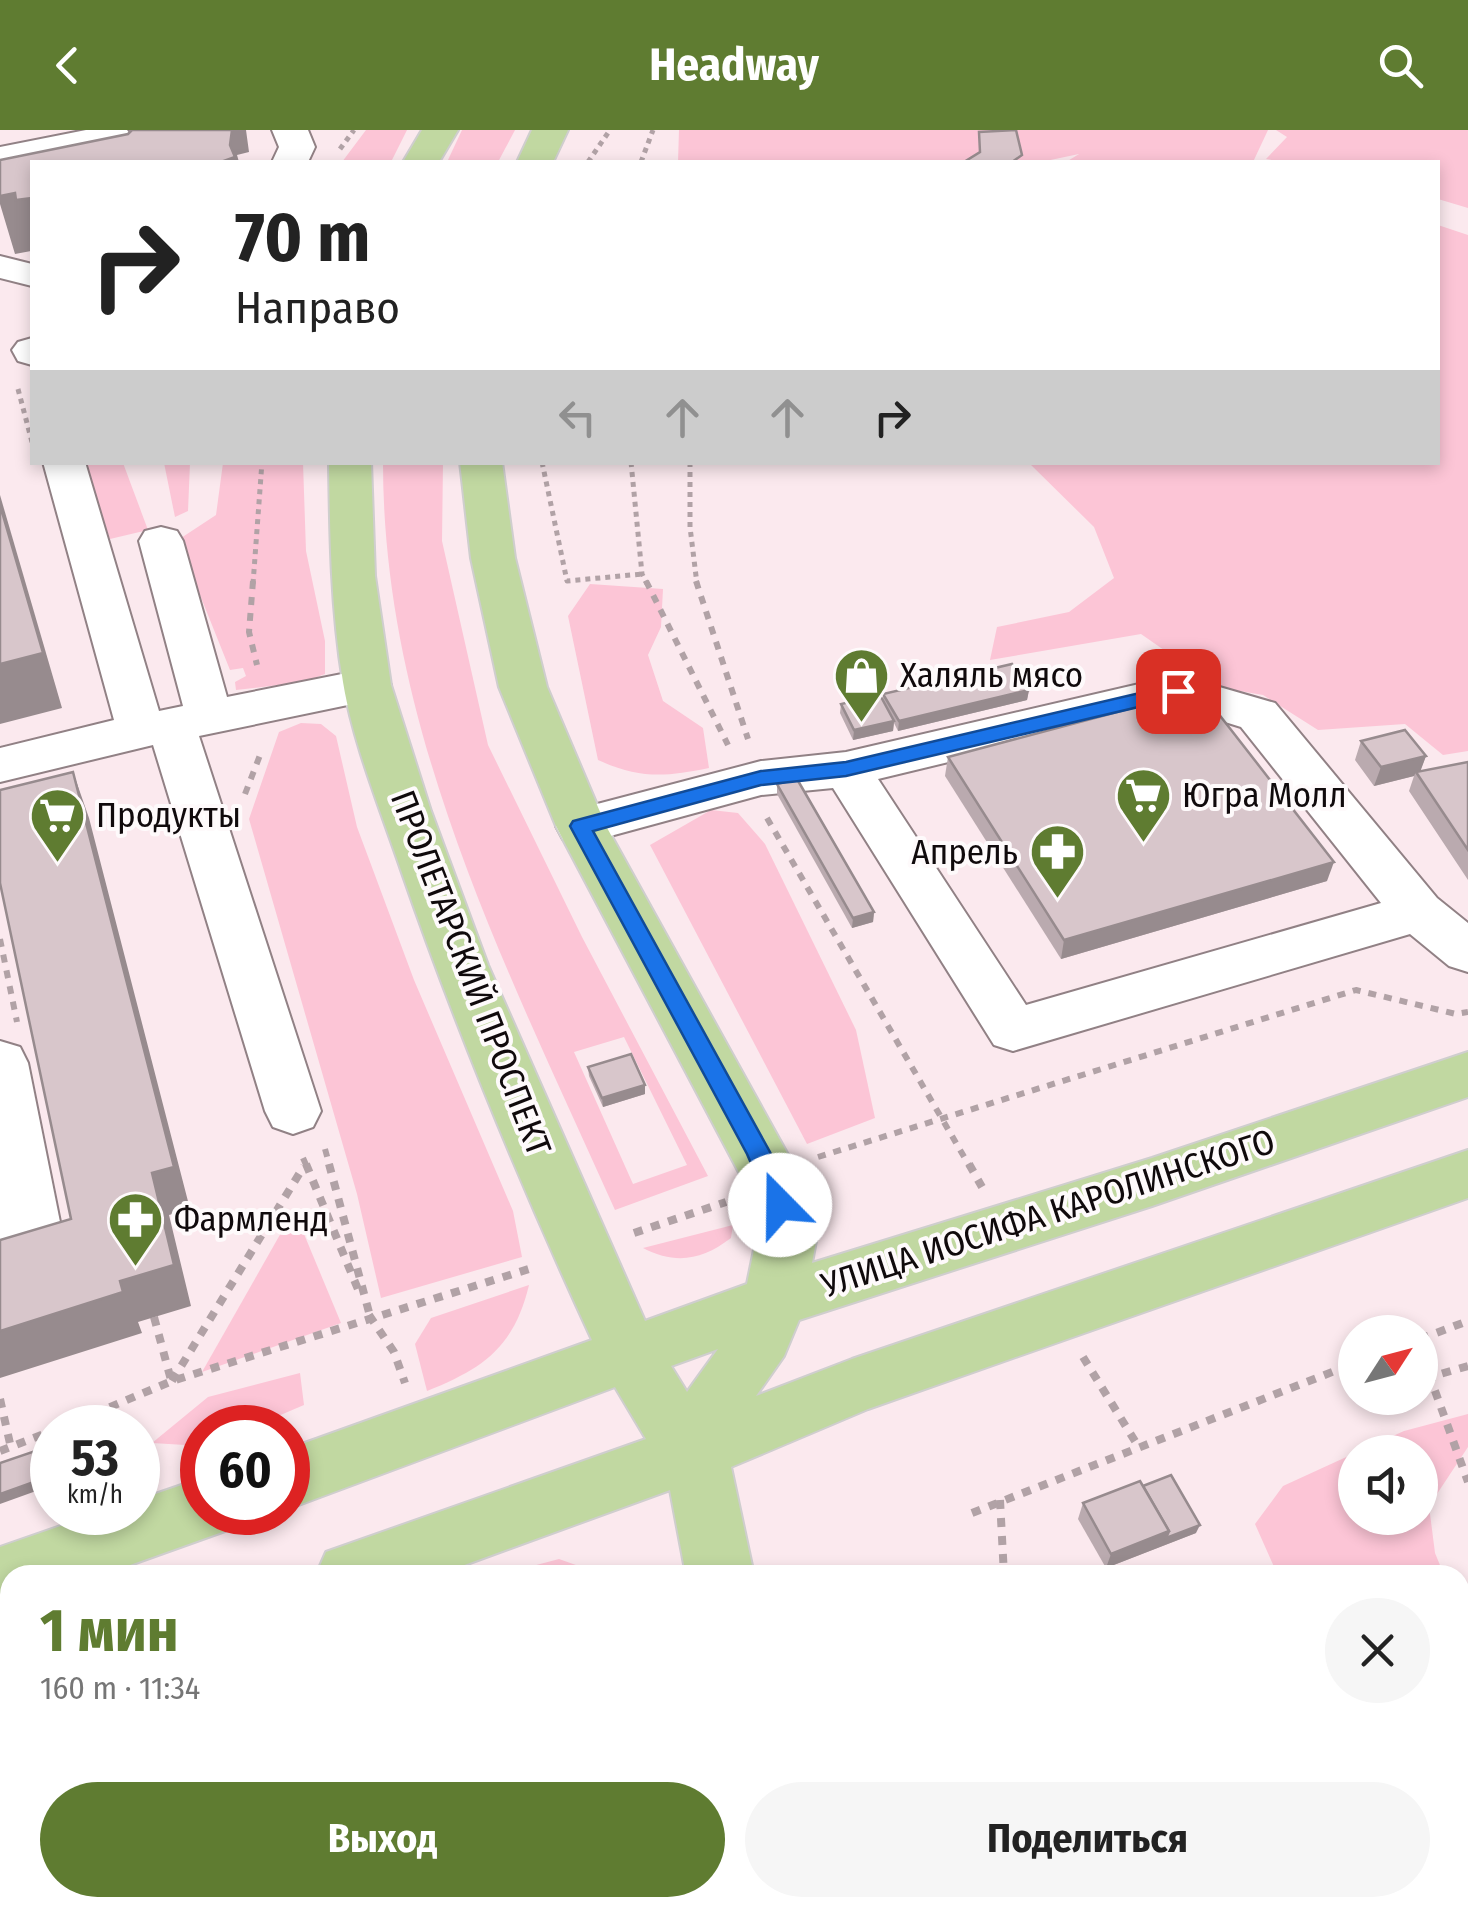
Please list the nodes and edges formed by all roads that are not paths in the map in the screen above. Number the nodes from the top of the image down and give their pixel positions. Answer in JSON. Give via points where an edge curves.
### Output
{"nodes":[{"id":1,"x":290,"y":130,"type":"edge"},
{"id":2,"x":440,"y":130,"type":"edge"},
{"id":3,"x":550,"y":130,"type":"edge"},
{"id":4,"x":110,"y":142,"type":"edge"},
{"id":5,"x":0,"y":158,"type":"edge"},
{"id":6,"x":291,"y":160,"type":"edge"},
{"id":7,"x":421,"y":160,"type":"edge"},
{"id":8,"x":536,"y":160,"type":"edge"},
{"id":9,"x":0,"y":267,"type":"edge"},
{"id":10,"x":30,"y":275,"type":"edge"},
{"id":11,"x":65,"y":465,"type":"edge"},
{"id":12,"x":350,"y":465,"type":"edge"},
{"id":13,"x":481,"y":465,"type":"edge"},
{"id":14,"x":162,"y":541,"type":"dead end"},
{"id":15,"x":367,"y":685,"type":"junction"},
{"id":16,"x":174,"y":724,"type":"junction"},
{"id":17,"x":0,"y":765,"type":"edge"},
{"id":18,"x":846,"y":769,"type":"junction"},
{"id":19,"x":581,"y":826,"type":"junction"},
{"id":20,"x":1418,"y":912,"type":"junction"},
{"id":21,"x":1468,"y":952,"type":"edge"},
{"id":22,"x":0,"y":1064,"type":"edge"},
{"id":23,"x":1468,"y":1074,"type":"edge"},
{"id":24,"x":308,"y":1127,"type":"road end"},
{"id":25,"x":1468,"y":1174,"type":"edge"},
{"id":26,"x":0,"y":1230,"type":"edge"},
{"id":27,"x":774,"y":1301,"type":"junction"},
{"id":28,"x":629,"y":1352,"type":"junction"},
{"id":29,"x":695,"y":1450,"type":"junction"},
{"id":30,"x":310,"y":1471,"type":"edge"},
{"id":31,"x":180,"y":1516,"type":"edge"},
{"id":32,"x":39,"y":1565,"type":"edge"},
{"id":33,"x":378,"y":1565,"type":"edge"},
{"id":34,"x":718,"y":1565,"type":"edge"}],
"edges":[{"from":1,"to":6,"type":"lane","via":[[297,146]]},
{"from":2,"to":7,"type":"main road"},
{"from":3,"to":8,"type":"main road"},
{"from":4,"to":5,"type":"lane"},
{"from":9,"to":10,"type":"lane"},
{"from":11,"to":16,"type":"lane"},
{"from":12,"to":15,"type":"main road","name":"ПРОЛЕТАРСКИЙ ПРОСПЕКТ","via":[[353,576]]},
{"from":13,"to":19,"type":"main road","via":[[493,558],[523,687]]},
{"from":14,"to":16,"type":"lane","via":[[197,680]]},
{"from":15,"to":16,"type":"lane"},
{"from":15,"to":28,"type":"main road","name":"ПРОЛЕТАРСКИЙ ПРОСПЕКТ","via":[[460,965]]},
{"from":16,"to":17,"type":"lane"},
{"from":16,"to":24,"type":"lane"},
{"from":18,"to":19,"type":"lane","via":[[754,781]]},
{"from":18,"to":20,"type":"lane","via":[[1178,691],[1258,715]]},
{"from":18,"to":20,"type":"lane","via":[[1013,1030]]},
{"from":19,"to":27,"type":"main road","via":[[772,1180],[788,1230]]},
{"from":20,"to":21,"type":"lane"},
{"from":22,"to":26,"type":"lane","via":[[30,1222]]},
{"from":23,"to":27,"type":"main road","name":"УЛИЦА ИОСИФА КАРОЛИНСКОГО"},
{"from":25,"to":29,"type":"main road","via":[[852,1387]]},
{"from":27,"to":28,"type":"main road","name":"УЛИЦА ИОСИФА КАРОЛИНСКОГО"},
{"from":27,"to":29,"type":"main road","via":[[762,1336],[706,1416]]},
{"from":28,"to":29,"type":"main road","name":"ПРОЛЕТАРСКИЙ ПРОСПЕКТ","via":[[662,1410]]},
{"from":28,"to":30,"type":"main road","name":"УЛИЦА ИОСИФА КАРОЛИНСКОГО"},
{"from":29,"to":33,"type":"main road"},
{"from":29,"to":34,"type":"main road","name":"ПРОЛЕТАРСКИЙ ПРОСПЕКТ"},
{"from":31,"to":32,"type":"main road"}]}
